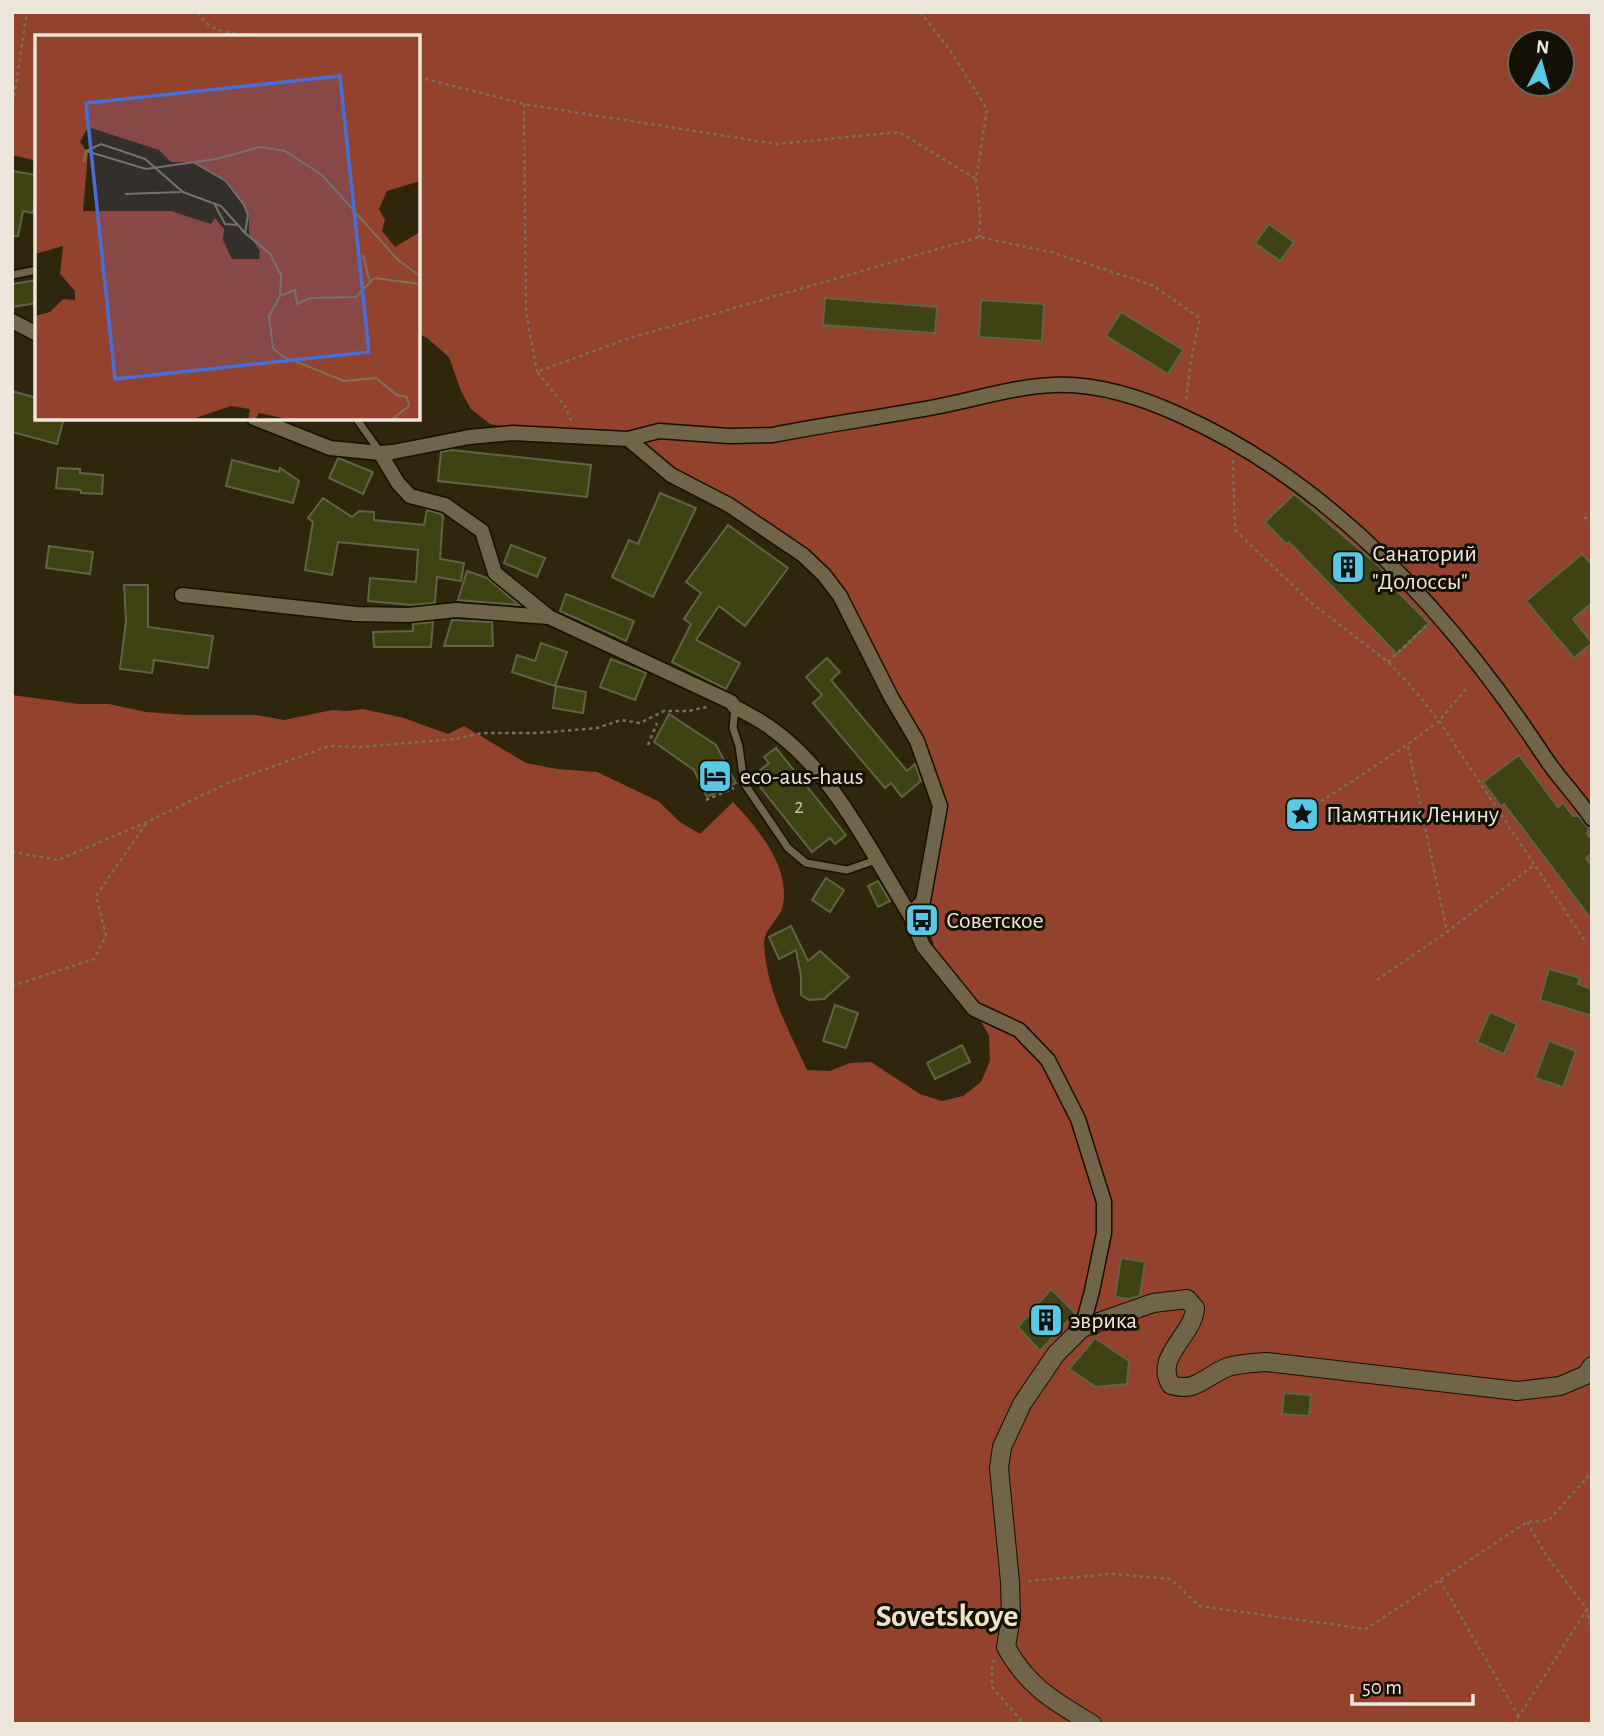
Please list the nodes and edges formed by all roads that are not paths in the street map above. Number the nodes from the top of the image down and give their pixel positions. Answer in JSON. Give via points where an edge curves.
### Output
{"nodes":[{"id":1,"x":35,"y":270,"type":"edge"},
{"id":2,"x":12,"y":275,"type":"edge"},
{"id":3,"x":12,"y":321,"type":"edge"},
{"id":4,"x":35,"y":333,"type":"edge"},
{"id":5,"x":259,"y":420,"type":"edge"},
{"id":6,"x":357,"y":420,"type":"edge"},
{"id":7,"x":628,"y":439,"type":"junction"},
{"id":8,"x":380,"y":453,"type":"junction"},
{"id":9,"x":182,"y":595,"type":"dead end"},
{"id":10,"x":549,"y":617,"type":"junction"},
{"id":11,"x":733,"y":704,"type":"junction"},
{"id":12,"x":1592,"y":819,"type":"edge"},
{"id":13,"x":876,"y":860,"type":"junction"},
{"id":14,"x":910,"y":915,"type":"junction"},
{"id":15,"x":1082,"y":1328,"type":"junction"},
{"id":16,"x":1592,"y":1366,"type":"edge"},
{"id":17,"x":1092,"y":1724,"type":"edge"}],
"edges":[{"from":1,"to":2,"type":"lane"},
{"from":3,"to":4,"type":"street"},
{"from":5,"to":8,"type":"street","via":[[330,448]]},
{"from":6,"to":8,"type":"lane"},
{"from":7,"to":8,"type":"street","via":[[512,433]]},
{"from":7,"to":12,"type":"street","via":[[659,431],[773,435],[1055,385],[1104,390],[1156,404],[1233,440],[1319,499],[1395,567],[1527,727]]},
{"from":7,"to":14,"type":"street","via":[[671,475],[729,505],[803,555],[840,596],[917,741],[940,806],[923,901]]},
{"from":8,"to":10,"type":"street","via":[[410,496],[445,505],[482,531],[495,573]]},
{"from":9,"to":10,"type":"street","via":[[356,614],[456,610]]},
{"from":10,"to":11,"type":"street"},
{"from":11,"to":13,"type":"street","via":[[774,730],[806,760],[840,800]]},
{"from":11,"to":13,"type":"lane","via":[[744,783],[788,848],[806,863],[847,870]]},
{"from":13,"to":14,"type":"street"},
{"from":14,"to":15,"type":"street","via":[[923,946],[974,1009],[1019,1030],[1048,1060],[1078,1119],[1104,1202],[1104,1233]]},
{"from":15,"to":16,"type":"street","via":[[1153,1303],[1187,1299],[1195,1308],[1194,1321],[1176,1345],[1167,1370],[1171,1385],[1185,1389],[1215,1372],[1245,1363],[1517,1391],[1560,1386],[1586,1375]]},
{"from":15,"to":17,"type":"street","via":[[1056,1354],[1022,1404],[1002,1447],[999,1468],[1010,1582],[1006,1647],[1025,1677]]}]}
